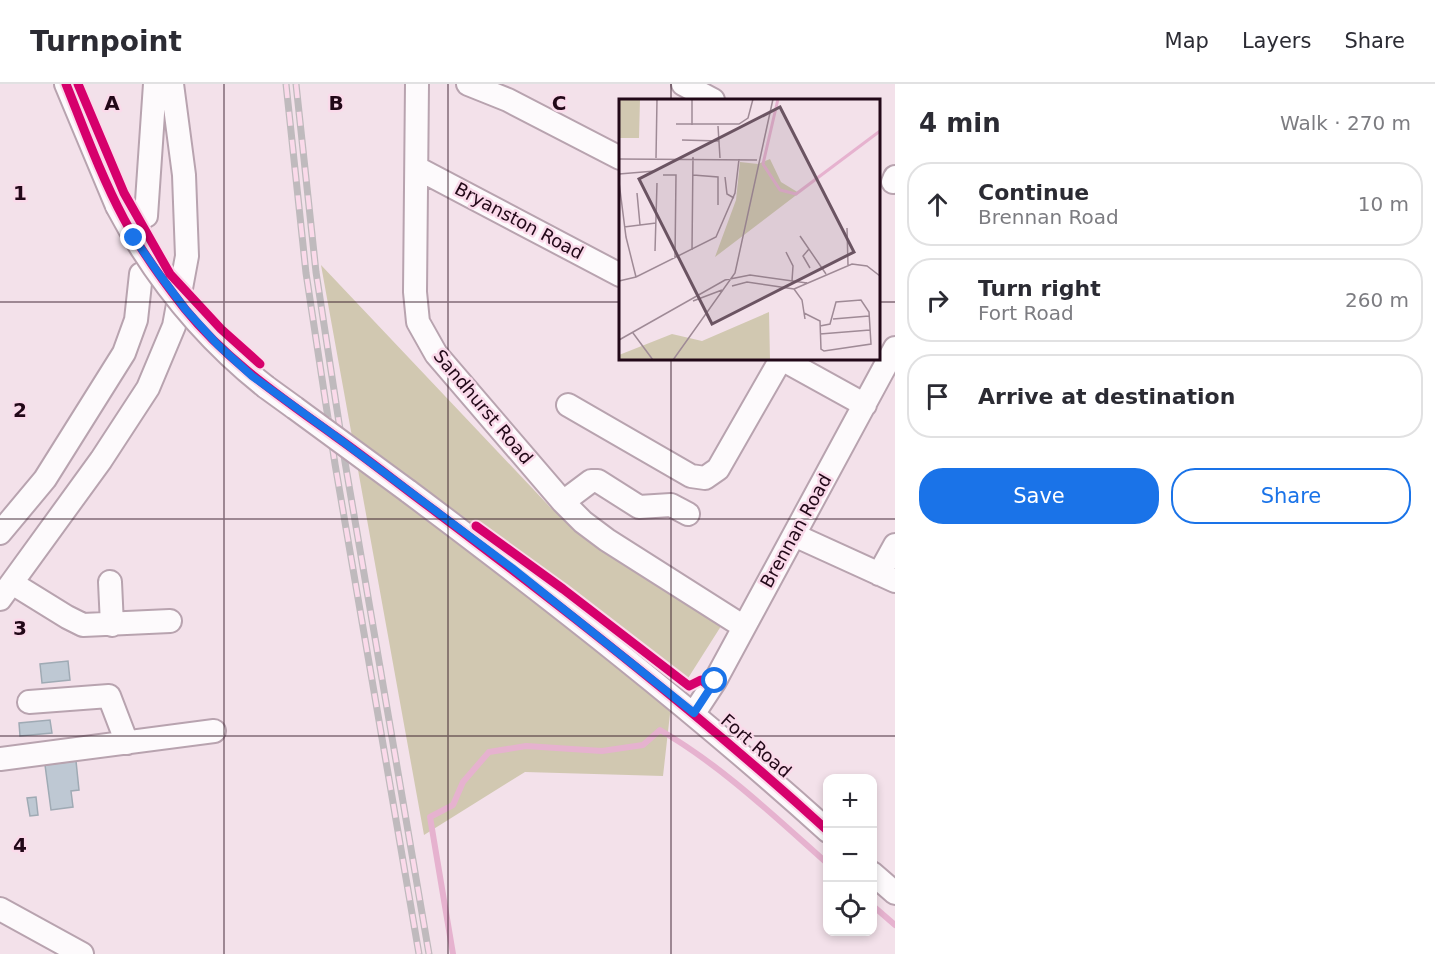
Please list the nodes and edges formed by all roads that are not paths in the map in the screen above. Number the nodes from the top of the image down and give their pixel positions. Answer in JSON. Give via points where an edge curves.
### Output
{"nodes":[{"id":1,"x":66,"y":84,"type":"edge"},
{"id":2,"x":155,"y":84,"type":"edge"},
{"id":3,"x":172,"y":84,"type":"edge"},
{"id":4,"x":417,"y":84,"type":"edge"},
{"id":5,"x":468,"y":84,"type":"edge"},
{"id":6,"x":683,"y":84,"type":"edge"},
{"id":7,"x":711,"y":99,"type":"edge"},
{"id":8,"x":619,"y":157,"type":"edge"},
{"id":9,"x":417,"y":168,"type":"junction"},
{"id":10,"x":146,"y":216,"type":"dead end"},
{"id":11,"x":141,"y":274,"type":"dead end"},
{"id":12,"x":619,"y":274,"type":"edge"},
{"id":13,"x":895,"y":348,"type":"edge"},
{"id":14,"x":779,"y":360,"type":"edge"},
{"id":15,"x":782,"y":360,"type":"edge"},
{"id":16,"x":568,"y":405,"type":"dead end"},
{"id":17,"x":865,"y":405,"type":"junction"},
{"id":18,"x":563,"y":502,"type":"junction"},
{"id":19,"x":688,"y":514,"type":"dead end"},
{"id":20,"x":0,"y":533,"type":"edge"},
{"id":21,"x":794,"y":535,"type":"junction"},
{"id":22,"x":895,"y":544,"type":"edge"},
{"id":23,"x":887,"y":578,"type":"edge"},
{"id":24,"x":110,"y":582,"type":"dead end"},
{"id":25,"x":6,"y":591,"type":"edge"},
{"id":26,"x":170,"y":621,"type":"dead end"},
{"id":27,"x":112,"y":625,"type":"junction"},
{"id":28,"x":744,"y":627,"type":"junction"},
{"id":29,"x":29,"y":702,"type":"dead end"},
{"id":30,"x":694,"y":713,"type":"junction"},
{"id":31,"x":214,"y":731,"type":"dead end"},
{"id":32,"x":127,"y":743,"type":"junction"},
{"id":33,"x":0,"y":759,"type":"edge"},
{"id":34,"x":825,"y":828,"type":"edge"},
{"id":35,"x":877,"y":877,"type":"edge"},
{"id":36,"x":895,"y":893,"type":"edge"},
{"id":37,"x":0,"y":909,"type":"edge"},
{"id":38,"x":82,"y":954,"type":"edge"}],
"edges":[{"from":1,"to":30,"type":"street","name":"Fort Road","bridge":true,"via":[[117,206],[145,254],[186,310],[218,345],[266,387],[512,568]]},
{"from":2,"to":10,"type":"street"},
{"from":3,"to":25,"type":"street","via":[[184,176],[187,256],[174,327],[148,388]]},
{"from":4,"to":9,"type":"street","name":"Sandhurst Road"},
{"from":5,"to":8,"type":"street"},
{"from":6,"to":7,"type":"street"},
{"from":9,"to":12,"type":"street","name":"Bryanston Road"},
{"from":9,"to":18,"type":"street","name":"Sandhurst Road","via":[[418,322],[436,354]]},
{"from":11,"to":20,"type":"street","via":[[136,320],[124,353],[45,479]]},
{"from":13,"to":17,"type":"street","name":"Brennan Road"},
{"from":14,"to":16,"type":"street","via":[[718,469],[705,478],[691,476]]},
{"from":15,"to":17,"type":"street"},
{"from":17,"to":21,"type":"street","name":"Brennan Road"},
{"from":18,"to":19,"type":"street","via":[[591,481],[598,481],[639,507],[671,506]]},
{"from":18,"to":28,"type":"street","name":"Sandhurst Road","via":[[607,540]]},
{"from":21,"to":23,"type":"street"},
{"from":21,"to":28,"type":"street","name":"Brennan Road"},
{"from":22,"to":23,"type":"street"},
{"from":24,"to":27,"type":"street"},
{"from":25,"to":27,"type":"street","via":[[77,623]]},
{"from":26,"to":27,"type":"street"},
{"from":28,"to":30,"type":"street","name":"Brennan Road"},
{"from":29,"to":32,"type":"street","via":[[109,696]]},
{"from":30,"to":34,"type":"street","name":"Fort Road"},
{"from":31,"to":32,"type":"street"},
{"from":32,"to":33,"type":"street"},
{"from":35,"to":36,"type":"street"},
{"from":37,"to":38,"type":"street"}]}
